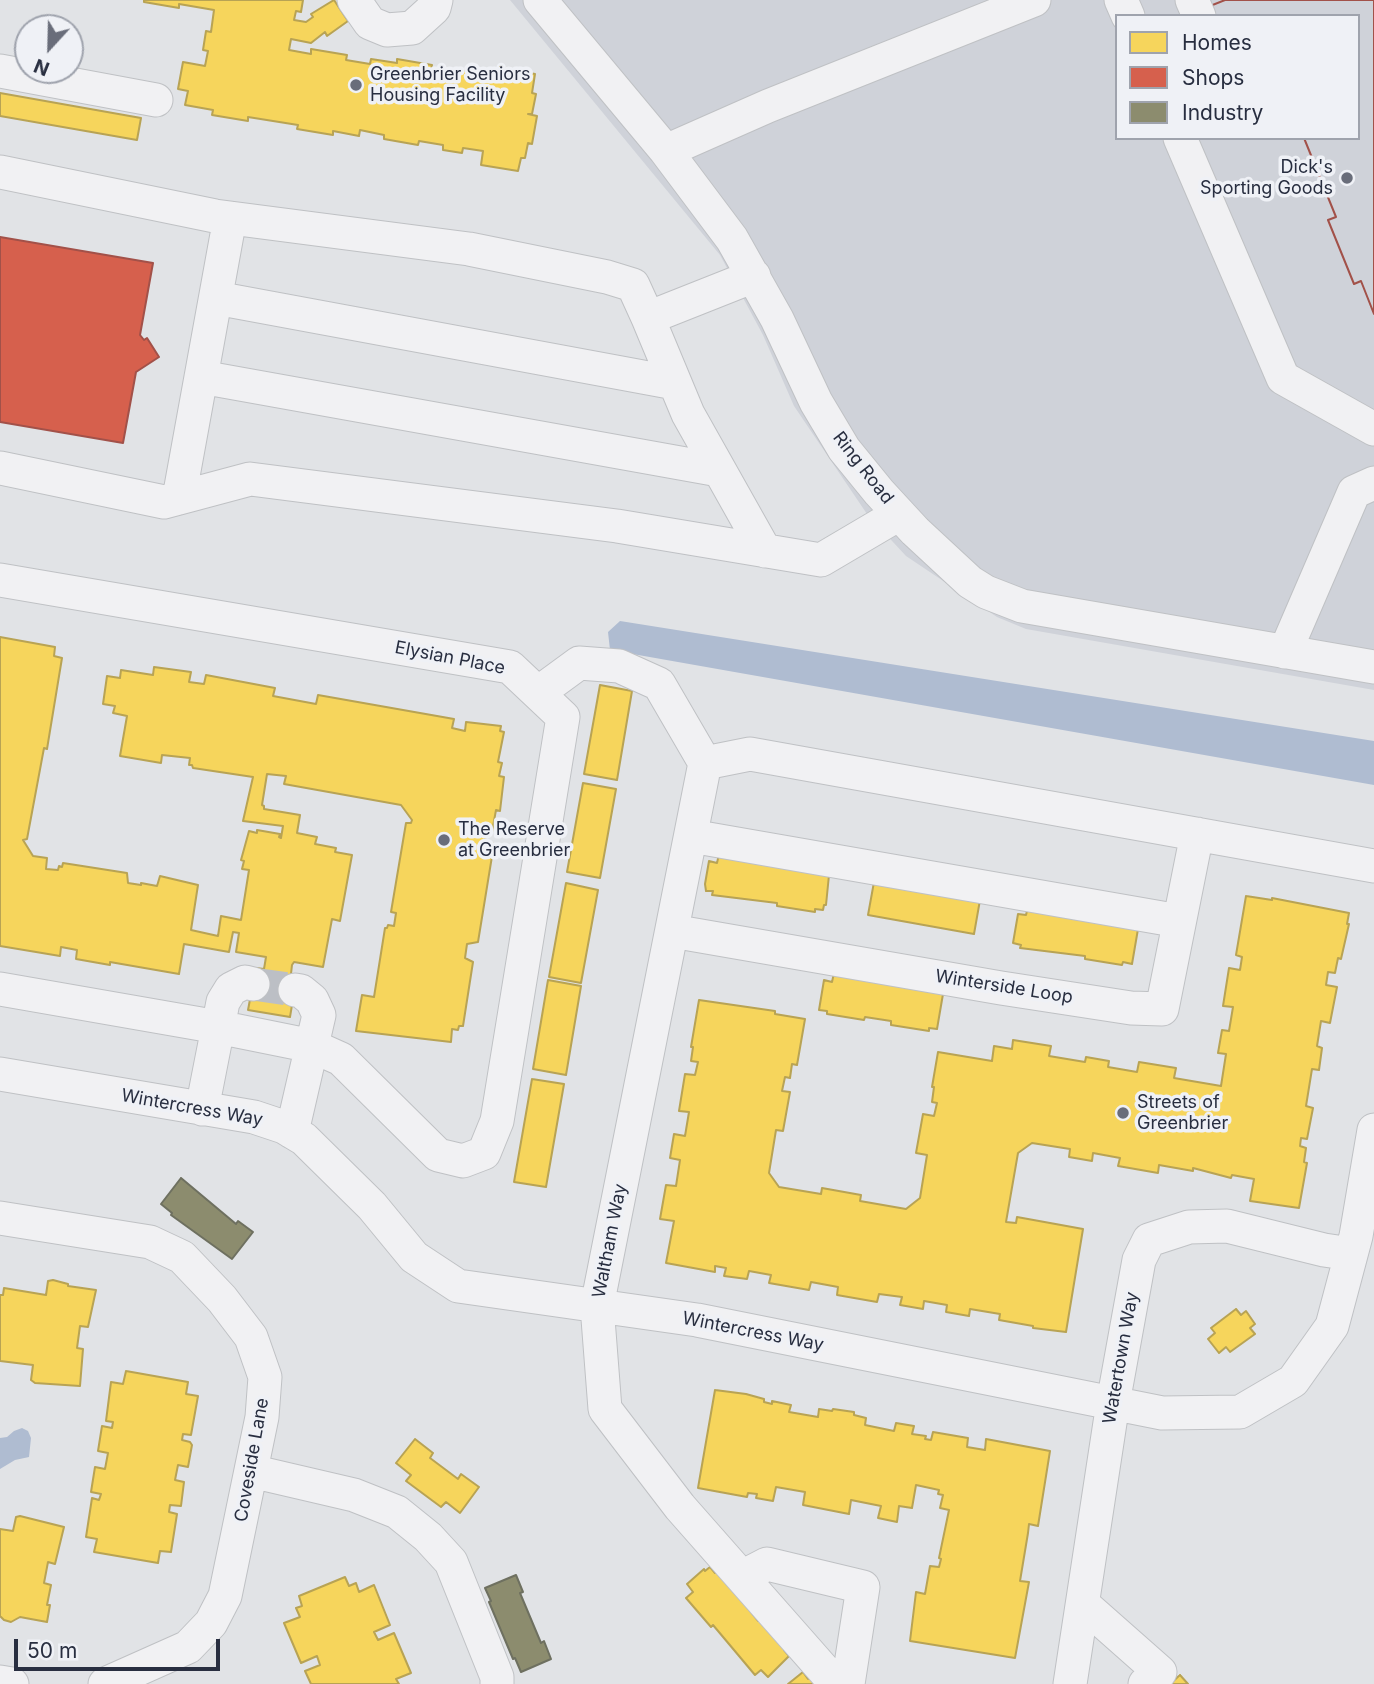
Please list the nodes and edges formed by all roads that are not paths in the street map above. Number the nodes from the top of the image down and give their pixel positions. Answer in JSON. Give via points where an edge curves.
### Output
{"nodes":[{"id":1,"x":354,"y":0,"type":"edge"},
{"id":2,"x":436,"y":0,"type":"edge"},
{"id":3,"x":540,"y":0,"type":"edge"},
{"id":4,"x":1034,"y":0,"type":"edge"},
{"id":5,"x":0,"y":71,"type":"edge"},
{"id":6,"x":156,"y":100,"type":"dead end"},
{"id":7,"x":1187,"y":141,"type":"edge"},
{"id":8,"x":666,"y":151,"type":"junction"},
{"id":9,"x":0,"y":172,"type":"edge"},
{"id":10,"x":230,"y":218,"type":"junction"},
{"id":11,"x":754,"y":276,"type":"junction"},
{"id":12,"x":216,"y":298,"type":"junction"},
{"id":13,"x":648,"y":318,"type":"junction"},
{"id":14,"x":201,"y":377,"type":"junction"},
{"id":15,"x":675,"y":383,"type":"junction"},
{"id":16,"x":1374,"y":429,"type":"edge"},
{"id":17,"x":0,"y":468,"type":"edge"},
{"id":18,"x":719,"y":470,"type":"junction"},
{"id":19,"x":1374,"y":483,"type":"edge"},
{"id":20,"x":179,"y":498,"type":"junction"},
{"id":21,"x":899,"y":514,"type":"junction"},
{"id":22,"x":765,"y":551,"type":"junction"},
{"id":23,"x":0,"y":580,"type":"edge"},
{"id":24,"x":1286,"y":652,"type":"junction"},
{"id":25,"x":1374,"y":667,"type":"edge"},
{"id":26,"x":538,"y":693,"type":"junction"},
{"id":27,"x":705,"y":763,"type":"junction"},
{"id":28,"x":1197,"y":834,"type":"junction"},
{"id":29,"x":691,"y":836,"type":"junction"},
{"id":30,"x":1374,"y":866,"type":"edge"},
{"id":31,"x":1179,"y":920,"type":"junction"},
{"id":32,"x":672,"y":931,"type":"junction"},
{"id":33,"x":253,"y":984,"type":"tunnel mouth"},
{"id":34,"x":0,"y":989,"type":"edge"},
{"id":35,"x":295,"y":990,"type":"tunnel mouth"},
{"id":36,"x":218,"y":1027,"type":"junction"},
{"id":37,"x":312,"y":1045,"type":"junction"},
{"id":38,"x":0,"y":1074,"type":"edge"},
{"id":39,"x":202,"y":1109,"type":"junction"},
{"id":40,"x":1374,"y":1130,"type":"edge"},
{"id":41,"x":292,"y":1132,"type":"junction"},
{"id":42,"x":0,"y":1218,"type":"edge"},
{"id":43,"x":1352,"y":1254,"type":"junction"},
{"id":44,"x":597,"y":1306,"type":"junction"},
{"id":45,"x":1113,"y":1404,"type":"junction"},
{"id":46,"x":251,"y":1471,"type":"junction"},
{"id":47,"x":743,"y":1577,"type":"junction"},
{"id":48,"x":1083,"y":1604,"type":"junction"},
{"id":49,"x":0,"y":1682,"type":"edge"},
{"id":50,"x":12,"y":1684,"type":"edge"},
{"id":51,"x":105,"y":1684,"type":"edge"},
{"id":52,"x":497,"y":1684,"type":"edge"},
{"id":53,"x":836,"y":1684,"type":"edge"},
{"id":54,"x":848,"y":1684,"type":"edge"},
{"id":55,"x":1070,"y":1684,"type":"edge"},
{"id":56,"x":1145,"y":1684,"type":"edge"}],
"edges":[{"from":1,"to":2,"type":"street","via":[[370,23],[387,30],[412,28],[434,8]]},
{"from":3,"to":8,"type":"street","name":"Ring Road"},
{"from":4,"to":8,"type":"street"},
{"from":5,"to":6,"type":"street"},
{"from":7,"to":16,"type":"street","via":[[1283,378]]},
{"from":8,"to":11,"type":"street","name":"Ring Road"},
{"from":9,"to":10,"type":"street"},
{"from":10,"to":12,"type":"street"},
{"from":10,"to":13,"type":"street","via":[[469,249],[607,277],[633,285]]},
{"from":11,"to":13,"type":"street"},
{"from":11,"to":21,"type":"street","name":"Ring Road","via":[[844,449]]},
{"from":12,"to":14,"type":"street"},
{"from":12,"to":15,"type":"street"},
{"from":13,"to":15,"type":"street"},
{"from":14,"to":18,"type":"street"},
{"from":14,"to":20,"type":"street"},
{"from":15,"to":18,"type":"street"},
{"from":17,"to":20,"type":"street","via":[[164,502]]},
{"from":18,"to":22,"type":"street"},
{"from":19,"to":24,"type":"street","via":[[1354,492]]},
{"from":20,"to":22,"type":"street","via":[[250,480],[617,526]]},
{"from":21,"to":22,"type":"street","via":[[821,560]]},
{"from":21,"to":24,"type":"street","name":"Ring Road","via":[[970,582],[1004,601]]},
{"from":23,"to":26,"type":"street","name":"Elysian Place","via":[[510,667]]},
{"from":24,"to":25,"type":"street","name":"Ring Road"},
{"from":26,"to":27,"type":"street","via":[[579,663],[619,666],[659,684]]},
{"from":26,"to":37,"type":"street","name":"Elysian Place","via":[[563,716],[497,1121],[484,1153],[463,1161],[438,1155],[341,1059]]},
{"from":27,"to":28,"type":"street","via":[[750,754]]},
{"from":27,"to":29,"type":"street","name":"Waltham Way"},
{"from":28,"to":30,"type":"street"},
{"from":28,"to":31,"type":"street","name":"Winterside Loop"},
{"from":29,"to":31,"type":"street"},
{"from":29,"to":32,"type":"street","name":"Waltham Way"},
{"from":31,"to":32,"type":"street","name":"Winterside Loop","via":[[1162,1009],[1001,988]]},
{"from":32,"to":44,"type":"street","name":"Waltham Way"},
{"from":33,"to":36,"type":"street","via":[[245,982],[231,989]]},
{"from":34,"to":36,"type":"street","name":"Elysian Place"},
{"from":35,"to":37,"type":"street","via":[[312,1000],[319,1015]]},
{"from":36,"to":37,"type":"street","name":"Elysian Place"},
{"from":36,"to":39,"type":"street"},
{"from":37,"to":41,"type":"street"},
{"from":38,"to":39,"type":"street","name":"Wintercress Way"},
{"from":39,"to":41,"type":"street","name":"Wintercress Way","via":[[254,1117]]},
{"from":40,"to":43,"type":"street","name":"Wintercress Way"},
{"from":41,"to":44,"type":"street","name":"Wintercress Way","via":[[372,1206],[414,1258],[458,1286]]},
{"from":42,"to":46,"type":"street","name":"Coveside Lane","via":[[150,1242],[182,1257],[222,1298],[251,1337],[265,1377]]},
{"from":43,"to":45,"type":"street","name":"Wintercress Way","via":[[1332,1326],[1293,1381],[1240,1412],[1162,1413]]},
{"from":43,"to":45,"type":"street","name":"Watertown Way","via":[[1227,1226],[1189,1227],[1149,1240],[1139,1260]]},
{"from":44,"to":45,"type":"street","name":"Wintercress Way","via":[[697,1320]]},
{"from":44,"to":47,"type":"street","name":"Waltham Way","via":[[605,1409],[680,1507]]},
{"from":45,"to":48,"type":"street","name":"Watertown Way"},
{"from":46,"to":51,"type":"street","name":"Coveside Lane","via":[[225,1596],[211,1623],[188,1647]]},
{"from":46,"to":52,"type":"street","via":[[354,1495],[397,1512],[428,1537],[451,1562]]},
{"from":47,"to":53,"type":"street","name":"Waltham Way"},
{"from":47,"to":54,"type":"street","via":[[767,1564],[863,1587]]},
{"from":48,"to":55,"type":"street","name":"Watertown Way"},
{"from":48,"to":56,"type":"street","via":[[1160,1672]]},
{"from":49,"to":50,"type":"street"}]}
